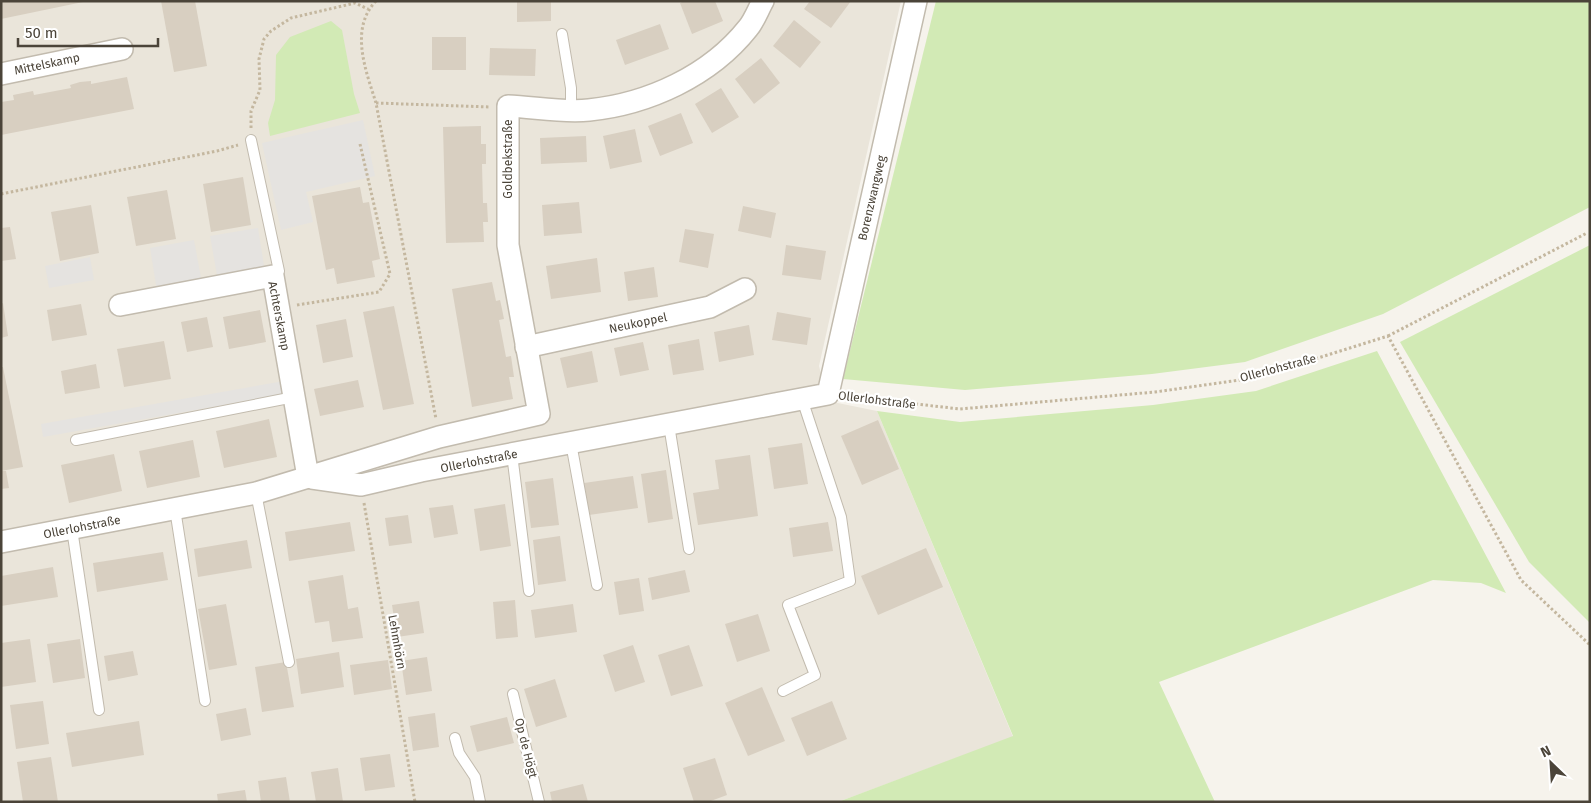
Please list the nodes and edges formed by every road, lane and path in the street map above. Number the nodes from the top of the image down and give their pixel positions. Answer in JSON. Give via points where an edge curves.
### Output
{"nodes":[{"id":1,"x":762,"y":1,"type":"edge"},
{"id":2,"x":916,"y":1,"type":"edge"},
{"id":3,"x":375,"y":2,"type":"edge"},
{"id":4,"x":368,"y":9,"type":"junction"},
{"id":5,"x":562,"y":34,"type":"dead end"},
{"id":6,"x":122,"y":49,"type":"dead end"},
{"id":7,"x":1,"y":74,"type":"edge"},
{"id":8,"x":376,"y":103,"type":"junction"},
{"id":9,"x":508,"y":106,"type":"junction"},
{"id":10,"x":571,"y":110,"type":"junction"},
{"id":11,"x":251,"y":140,"type":"junction"},
{"id":12,"x":360,"y":144,"type":"dead end"},
{"id":13,"x":1,"y":194,"type":"edge"},
{"id":14,"x":1587,"y":233,"type":"dead end"},
{"id":15,"x":273,"y":276,"type":"junction"},
{"id":16,"x":745,"y":289,"type":"dead end"},
{"id":17,"x":120,"y":305,"type":"dead end"},
{"id":18,"x":279,"y":308,"type":"junction"},
{"id":19,"x":1388,"y":336,"type":"junction"},
{"id":20,"x":526,"y":347,"type":"junction"},
{"id":21,"x":828,"y":394,"type":"junction"},
{"id":22,"x":294,"y":397,"type":"junction"},
{"id":23,"x":802,"y":399,"type":"junction"},
{"id":24,"x":539,"y":414,"type":"joint"},
{"id":25,"x":669,"y":425,"type":"junction"},
{"id":26,"x":439,"y":437,"type":"junction"},
{"id":27,"x":76,"y":440,"type":"dead end"},
{"id":28,"x":571,"y":443,"type":"junction"},
{"id":29,"x":512,"y":454,"type":"junction"},
{"id":30,"x":308,"y":477,"type":"junction"},
{"id":31,"x":361,"y":485,"type":"junction"},
{"id":32,"x":256,"y":493,"type":"junction"},
{"id":33,"x":175,"y":509,"type":"junction"},
{"id":34,"x":72,"y":529,"type":"junction"},
{"id":35,"x":1,"y":542,"type":"edge"},
{"id":36,"x":689,"y":549,"type":"dead end"},
{"id":37,"x":597,"y":585,"type":"dead end"},
{"id":38,"x":529,"y":591,"type":"dead end"},
{"id":39,"x":1590,"y":645,"type":"edge"},
{"id":40,"x":289,"y":662,"type":"dead end"},
{"id":41,"x":783,"y":691,"type":"dead end"},
{"id":42,"x":514,"y":694,"type":"dead end"},
{"id":43,"x":206,"y":701,"type":"dead end"},
{"id":44,"x":99,"y":710,"type":"dead end"},
{"id":45,"x":456,"y":738,"type":"dead end"},
{"id":46,"x":415,"y":802,"type":"edge"},
{"id":47,"x":480,"y":802,"type":"edge"},
{"id":48,"x":540,"y":802,"type":"edge"}],
"edges":[{"from":1,"to":10,"type":"street","name":"Goldbekstraße","via":[[749,27],[717,60],[697,73],[666,90],[633,102]]},
{"from":2,"to":21,"type":"street","name":"Borenzwangweg"},
{"from":3,"to":4,"type":"path"},
{"from":4,"to":8,"type":"path","via":[[362,32],[362,60]]},
{"from":4,"to":11,"type":"path","via":[[355,3],[291,18],[264,39],[259,59],[260,90],[251,111]]},
{"from":5,"to":10,"type":"lane","via":[[571,88]]},
{"from":6,"to":7,"type":"street","name":"Mittelskamp"},
{"from":8,"to":9,"type":"path"},
{"from":8,"to":26,"type":"path"},
{"from":9,"to":10,"type":"street","name":"Goldbekstraße"},
{"from":9,"to":20,"type":"street","name":"Goldbekstraße","via":[[508,245]]},
{"from":11,"to":13,"type":"path","via":[[217,151]]},
{"from":11,"to":15,"type":"lane","via":[[279,271]]},
{"from":12,"to":18,"type":"path","via":[[390,274],[379,292]]},
{"from":14,"to":19,"type":"path","name":"Ollerlohstraße"},
{"from":15,"to":17,"type":"street","name":"Achterskamp"},
{"from":15,"to":18,"type":"street","name":"Achterskamp"},
{"from":16,"to":20,"type":"street","name":"Neukoppel","via":[[710,307]]},
{"from":18,"to":22,"type":"street","name":"Achterskamp"},
{"from":19,"to":21,"type":"path","name":"Ollerlohstraße","via":[[1254,378],[1155,392],[960,409]]},
{"from":19,"to":39,"type":"path","via":[[1521,580]]},
{"from":20,"to":24,"type":"street","name":"Goldbekstraße"},
{"from":21,"to":23,"type":"street","name":"Ollerlohstraße"},
{"from":22,"to":27,"type":"lane"},
{"from":22,"to":30,"type":"street","name":"Achterskamp"},
{"from":23,"to":25,"type":"street","name":"Ollerlohstraße"},
{"from":23,"to":41,"type":"lane","via":[[841,517],[850,581],[788,606],[815,675]]},
{"from":24,"to":26,"type":"street","name":"Ollerlohstraße"},
{"from":25,"to":28,"type":"street","name":"Ollerlohstraße"},
{"from":25,"to":36,"type":"lane"},
{"from":26,"to":30,"type":"street","name":"Ollerlohstraße"},
{"from":28,"to":29,"type":"street","name":"Ollerlohstraße"},
{"from":28,"to":37,"type":"lane"},
{"from":29,"to":31,"type":"street","name":"Ollerlohstraße"},
{"from":29,"to":38,"type":"lane"},
{"from":30,"to":31,"type":"street","name":"Ollerlohstraße"},
{"from":30,"to":32,"type":"street","name":"Ollerlohstraße"},
{"from":31,"to":46,"type":"path","name":"Lehmhörn"},
{"from":32,"to":33,"type":"street","name":"Ollerlohstraße"},
{"from":32,"to":40,"type":"lane"},
{"from":33,"to":34,"type":"street","name":"Ollerlohstraße"},
{"from":33,"to":43,"type":"lane"},
{"from":34,"to":35,"type":"street","name":"Ollerlohstraße"},
{"from":34,"to":44,"type":"lane"},
{"from":42,"to":48,"type":"lane","name":"Op de Högt"},
{"from":45,"to":47,"type":"lane","via":[[459,753],[475,777]]}]}
